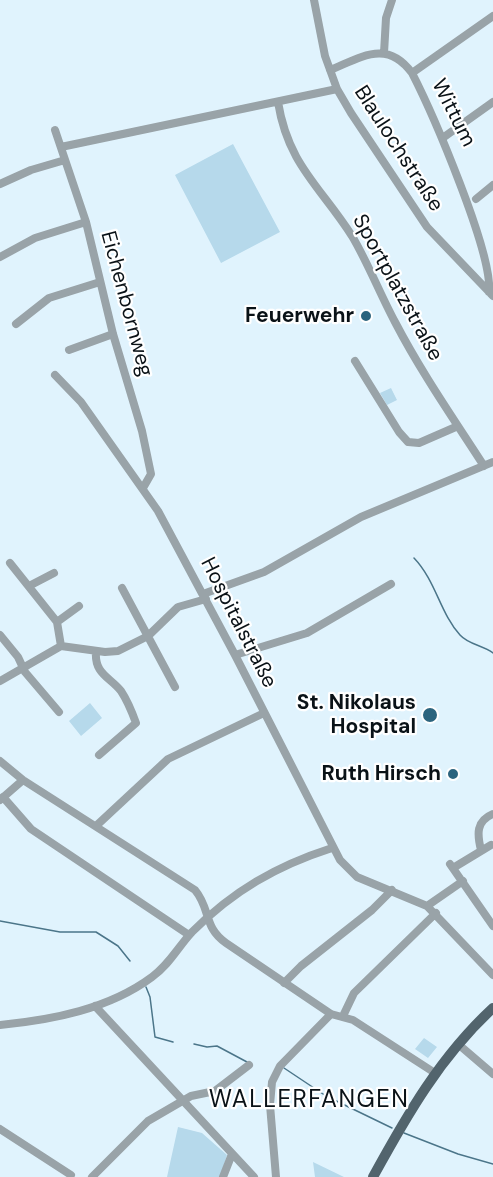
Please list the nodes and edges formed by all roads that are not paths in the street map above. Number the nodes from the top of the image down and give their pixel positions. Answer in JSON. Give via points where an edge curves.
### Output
{"nodes":[{"id":1,"x":314,"y":0,"type":"edge"},
{"id":2,"x":392,"y":0,"type":"edge"},
{"id":3,"x":493,"y":16,"type":"edge"},
{"id":4,"x":384,"y":53,"type":"junction"},
{"id":5,"x":330,"y":70,"type":"junction"},
{"id":6,"x":412,"y":73,"type":"junction"},
{"id":7,"x":337,"y":89,"type":"junction"},
{"id":8,"x":278,"y":102,"type":"junction"},
{"id":9,"x":493,"y":102,"type":"edge"},
{"id":10,"x":55,"y":130,"type":"dead end"},
{"id":11,"x":444,"y":137,"type":"junction"},
{"id":12,"x":61,"y":147,"type":"junction"},
{"id":13,"x":65,"y":160,"type":"junction"},
{"id":14,"x":0,"y":184,"type":"edge"},
{"id":15,"x":493,"y":185,"type":"edge"},
{"id":16,"x":476,"y":199,"type":"junction"},
{"id":17,"x":480,"y":209,"type":"dead end"},
{"id":18,"x":86,"y":222,"type":"junction"},
{"id":19,"x":488,"y":231,"type":"dead end"},
{"id":20,"x":0,"y":257,"type":"edge"},
{"id":21,"x":100,"y":282,"type":"junction"},
{"id":22,"x":491,"y":294,"type":"edge"},
{"id":23,"x":16,"y":324,"type":"dead end"},
{"id":24,"x":113,"y":334,"type":"junction"},
{"id":25,"x":69,"y":350,"type":"dead end"},
{"id":26,"x":356,"y":361,"type":"dead end"},
{"id":27,"x":55,"y":375,"type":"dead end"},
{"id":28,"x":458,"y":426,"type":"junction"},
{"id":29,"x":493,"y":462,"type":"edge"},
{"id":30,"x":484,"y":466,"type":"junction"},
{"id":31,"x":143,"y":488,"type":"junction"},
{"id":32,"x":10,"y":563,"type":"dead end"},
{"id":33,"x":54,"y":573,"type":"dead end"},
{"id":34,"x":391,"y":584,"type":"dead end"},
{"id":35,"x":30,"y":586,"type":"junction"},
{"id":36,"x":122,"y":588,"type":"dead end"},
{"id":37,"x":204,"y":596,"type":"junction"},
{"id":38,"x":79,"y":606,"type":"dead end"},
{"id":39,"x":57,"y":622,"type":"junction"},
{"id":40,"x":0,"y":635,"type":"edge"},
{"id":41,"x":148,"y":636,"type":"junction"},
{"id":42,"x":61,"y":646,"type":"junction"},
{"id":43,"x":96,"y":651,"type":"junction"},
{"id":44,"x":236,"y":655,"type":"junction"},
{"id":45,"x":23,"y":666,"type":"junction"},
{"id":46,"x":0,"y":681,"type":"edge"},
{"id":47,"x":175,"y":687,"type":"dead end"},
{"id":48,"x":58,"y":711,"type":"dead end"},
{"id":49,"x":264,"y":713,"type":"junction"},
{"id":50,"x":99,"y":755,"type":"dead end"},
{"id":51,"x":0,"y":761,"type":"edge"},
{"id":52,"x":23,"y":780,"type":"junction"},
{"id":53,"x":1,"y":799,"type":"edge"},
{"id":54,"x":493,"y":814,"type":"edge"},
{"id":55,"x":96,"y":826,"type":"junction"},
{"id":56,"x":490,"y":845,"type":"dead end"},
{"id":57,"x":332,"y":848,"type":"junction"},
{"id":58,"x":481,"y":850,"type":"junction"},
{"id":59,"x":463,"y":881,"type":"junction"},
{"id":60,"x":392,"y":890,"type":"junction"},
{"id":61,"x":427,"y":906,"type":"junction"},
{"id":62,"x":436,"y":913,"type":"junction"},
{"id":63,"x":207,"y":918,"type":"junction"},
{"id":64,"x":493,"y":926,"type":"edge"},
{"id":65,"x":189,"y":935,"type":"junction"},
{"id":66,"x":493,"y":976,"type":"edge"},
{"id":67,"x":284,"y":983,"type":"junction"},
{"id":68,"x":95,"y":1006,"type":"junction"},
{"id":69,"x":493,"y":1008,"type":"edge"},
{"id":70,"x":331,"y":1014,"type":"junction"},
{"id":71,"x":493,"y":1015,"type":"edge"},
{"id":72,"x":343,"y":1016,"type":"junction"},
{"id":73,"x":0,"y":1024,"type":"edge"},
{"id":74,"x":470,"y":1031,"type":"junction"},
{"id":75,"x":458,"y":1044,"type":"junction"},
{"id":76,"x":249,"y":1065,"type":"dead end"},
{"id":77,"x":435,"y":1073,"type":"junction"},
{"id":78,"x":493,"y":1074,"type":"edge"},
{"id":79,"x":183,"y":1099,"type":"junction"},
{"id":80,"x":0,"y":1130,"type":"edge"},
{"id":81,"x":232,"y":1154,"type":"junction"},
{"id":82,"x":71,"y":1175,"type":"dead end"},
{"id":83,"x":92,"y":1177,"type":"edge"},
{"id":84,"x":223,"y":1177,"type":"edge"},
{"id":85,"x":254,"y":1177,"type":"edge"},
{"id":86,"x":276,"y":1177,"type":"edge"},
{"id":87,"x":373,"y":1177,"type":"edge"}],
"edges":[{"from":1,"to":5,"type":"street","name":"Blaulochstraße"},
{"from":2,"to":4,"type":"street","via":[[386,18]]},
{"from":3,"to":6,"type":"street"},
{"from":4,"to":5,"type":"street","via":[[365,55]]},
{"from":4,"to":6,"type":"street","name":"Wittum","via":[[399,59]]},
{"from":5,"to":7,"type":"street","name":"Blaulochstraße"},
{"from":6,"to":11,"type":"street","name":"Wittum"},
{"from":7,"to":8,"type":"street"},
{"from":7,"to":22,"type":"street","name":"Blaulochstraße","via":[[421,219]]},
{"from":8,"to":12,"type":"street"},
{"from":8,"to":28,"type":"street","name":"Sportplatzstraße","via":[[297,159],[352,237],[396,324]]},
{"from":9,"to":11,"type":"street"},
{"from":10,"to":12,"type":"street","name":"Eichenbornweg"},
{"from":11,"to":16,"type":"street","name":"Wittum"},
{"from":12,"to":13,"type":"street","name":"Eichenbornweg"},
{"from":13,"to":14,"type":"street"},
{"from":13,"to":18,"type":"street","name":"Eichenbornweg"},
{"from":15,"to":16,"type":"street"},
{"from":16,"to":17,"type":"street","name":"Wittum"},
{"from":18,"to":20,"type":"street","via":[[35,238]]},
{"from":18,"to":21,"type":"street","name":"Eichenbornweg"},
{"from":19,"to":22,"type":"street"},
{"from":21,"to":23,"type":"street","via":[[49,298]]},
{"from":21,"to":24,"type":"street","name":"Eichenbornweg"},
{"from":24,"to":25,"type":"street"},
{"from":24,"to":31,"type":"street","name":"Eichenbornweg","via":[[151,469]]},
{"from":26,"to":28,"type":"street","via":[[408,442],[425,441]]},
{"from":27,"to":31,"type":"street","name":"Hospitalstraße","via":[[81,402]]},
{"from":28,"to":30,"type":"street","name":"Sportplatzstraße"},
{"from":29,"to":30,"type":"street"},
{"from":30,"to":37,"type":"street","via":[[348,523],[264,572]]},
{"from":31,"to":37,"type":"street","name":"Hospitalstraße"},
{"from":32,"to":35,"type":"street"},
{"from":33,"to":35,"type":"street"},
{"from":34,"to":44,"type":"street","via":[[307,633]]},
{"from":35,"to":39,"type":"street"},
{"from":36,"to":41,"type":"street"},
{"from":37,"to":41,"type":"street","via":[[178,607]]},
{"from":37,"to":44,"type":"street","name":"Hospitalstraße"},
{"from":38,"to":39,"type":"street"},
{"from":39,"to":42,"type":"street"},
{"from":40,"to":45,"type":"street"},
{"from":41,"to":43,"type":"street","via":[[118,651]]},
{"from":41,"to":47,"type":"street"},
{"from":42,"to":43,"type":"street"},
{"from":42,"to":45,"type":"street"},
{"from":43,"to":50,"type":"street","via":[[105,678],[122,693],[136,723]]},
{"from":44,"to":49,"type":"street","name":"Hospitalstraße"},
{"from":45,"to":46,"type":"street"},
{"from":45,"to":48,"type":"street"},
{"from":49,"to":55,"type":"street","via":[[168,759]]},
{"from":49,"to":57,"type":"street","name":"Hospitalstraße"},
{"from":51,"to":52,"type":"street"},
{"from":52,"to":53,"type":"street"},
{"from":52,"to":55,"type":"street"},
{"from":53,"to":65,"type":"street","via":[[32,829]]},
{"from":54,"to":58,"type":"street","via":[[479,827]]},
{"from":55,"to":63,"type":"street","via":[[195,890],[204,902]]},
{"from":56,"to":58,"type":"street"},
{"from":57,"to":60,"type":"street","name":"Hospitalstraße","via":[[351,873]]},
{"from":57,"to":63,"type":"street","via":[[271,871]]},
{"from":58,"to":59,"type":"street","via":[[452,866]]},
{"from":59,"to":61,"type":"street"},
{"from":59,"to":64,"type":"street"},
{"from":60,"to":61,"type":"street","name":"Hospitalstraße"},
{"from":60,"to":67,"type":"street"},
{"from":61,"to":62,"type":"street","name":"Hospitalstraße"},
{"from":62,"to":66,"type":"street","name":"Hospitalstraße"},
{"from":62,"to":72,"type":"street","via":[[354,993]]},
{"from":63,"to":65,"type":"street"},
{"from":63,"to":67,"type":"street","via":[[216,936]]},
{"from":65,"to":68,"type":"street","via":[[154,976]]},
{"from":67,"to":70,"type":"street"},
{"from":68,"to":73,"type":"street"},
{"from":68,"to":79,"type":"street"},
{"from":69,"to":74,"type":"main road"},
{"from":70,"to":72,"type":"street"},
{"from":70,"to":86,"type":"street","via":[[280,1066],[272,1082]]},
{"from":71,"to":74,"type":"main road"},
{"from":72,"to":77,"type":"street"},
{"from":74,"to":75,"type":"main road"},
{"from":75,"to":77,"type":"main road"},
{"from":75,"to":78,"type":"street"},
{"from":76,"to":79,"type":"street","via":[[212,1092]]},
{"from":77,"to":87,"type":"main road"},
{"from":79,"to":81,"type":"street"},
{"from":79,"to":83,"type":"street","via":[[139,1128]]},
{"from":80,"to":82,"type":"street"},
{"from":81,"to":84,"type":"street"},
{"from":81,"to":85,"type":"street"}]}
